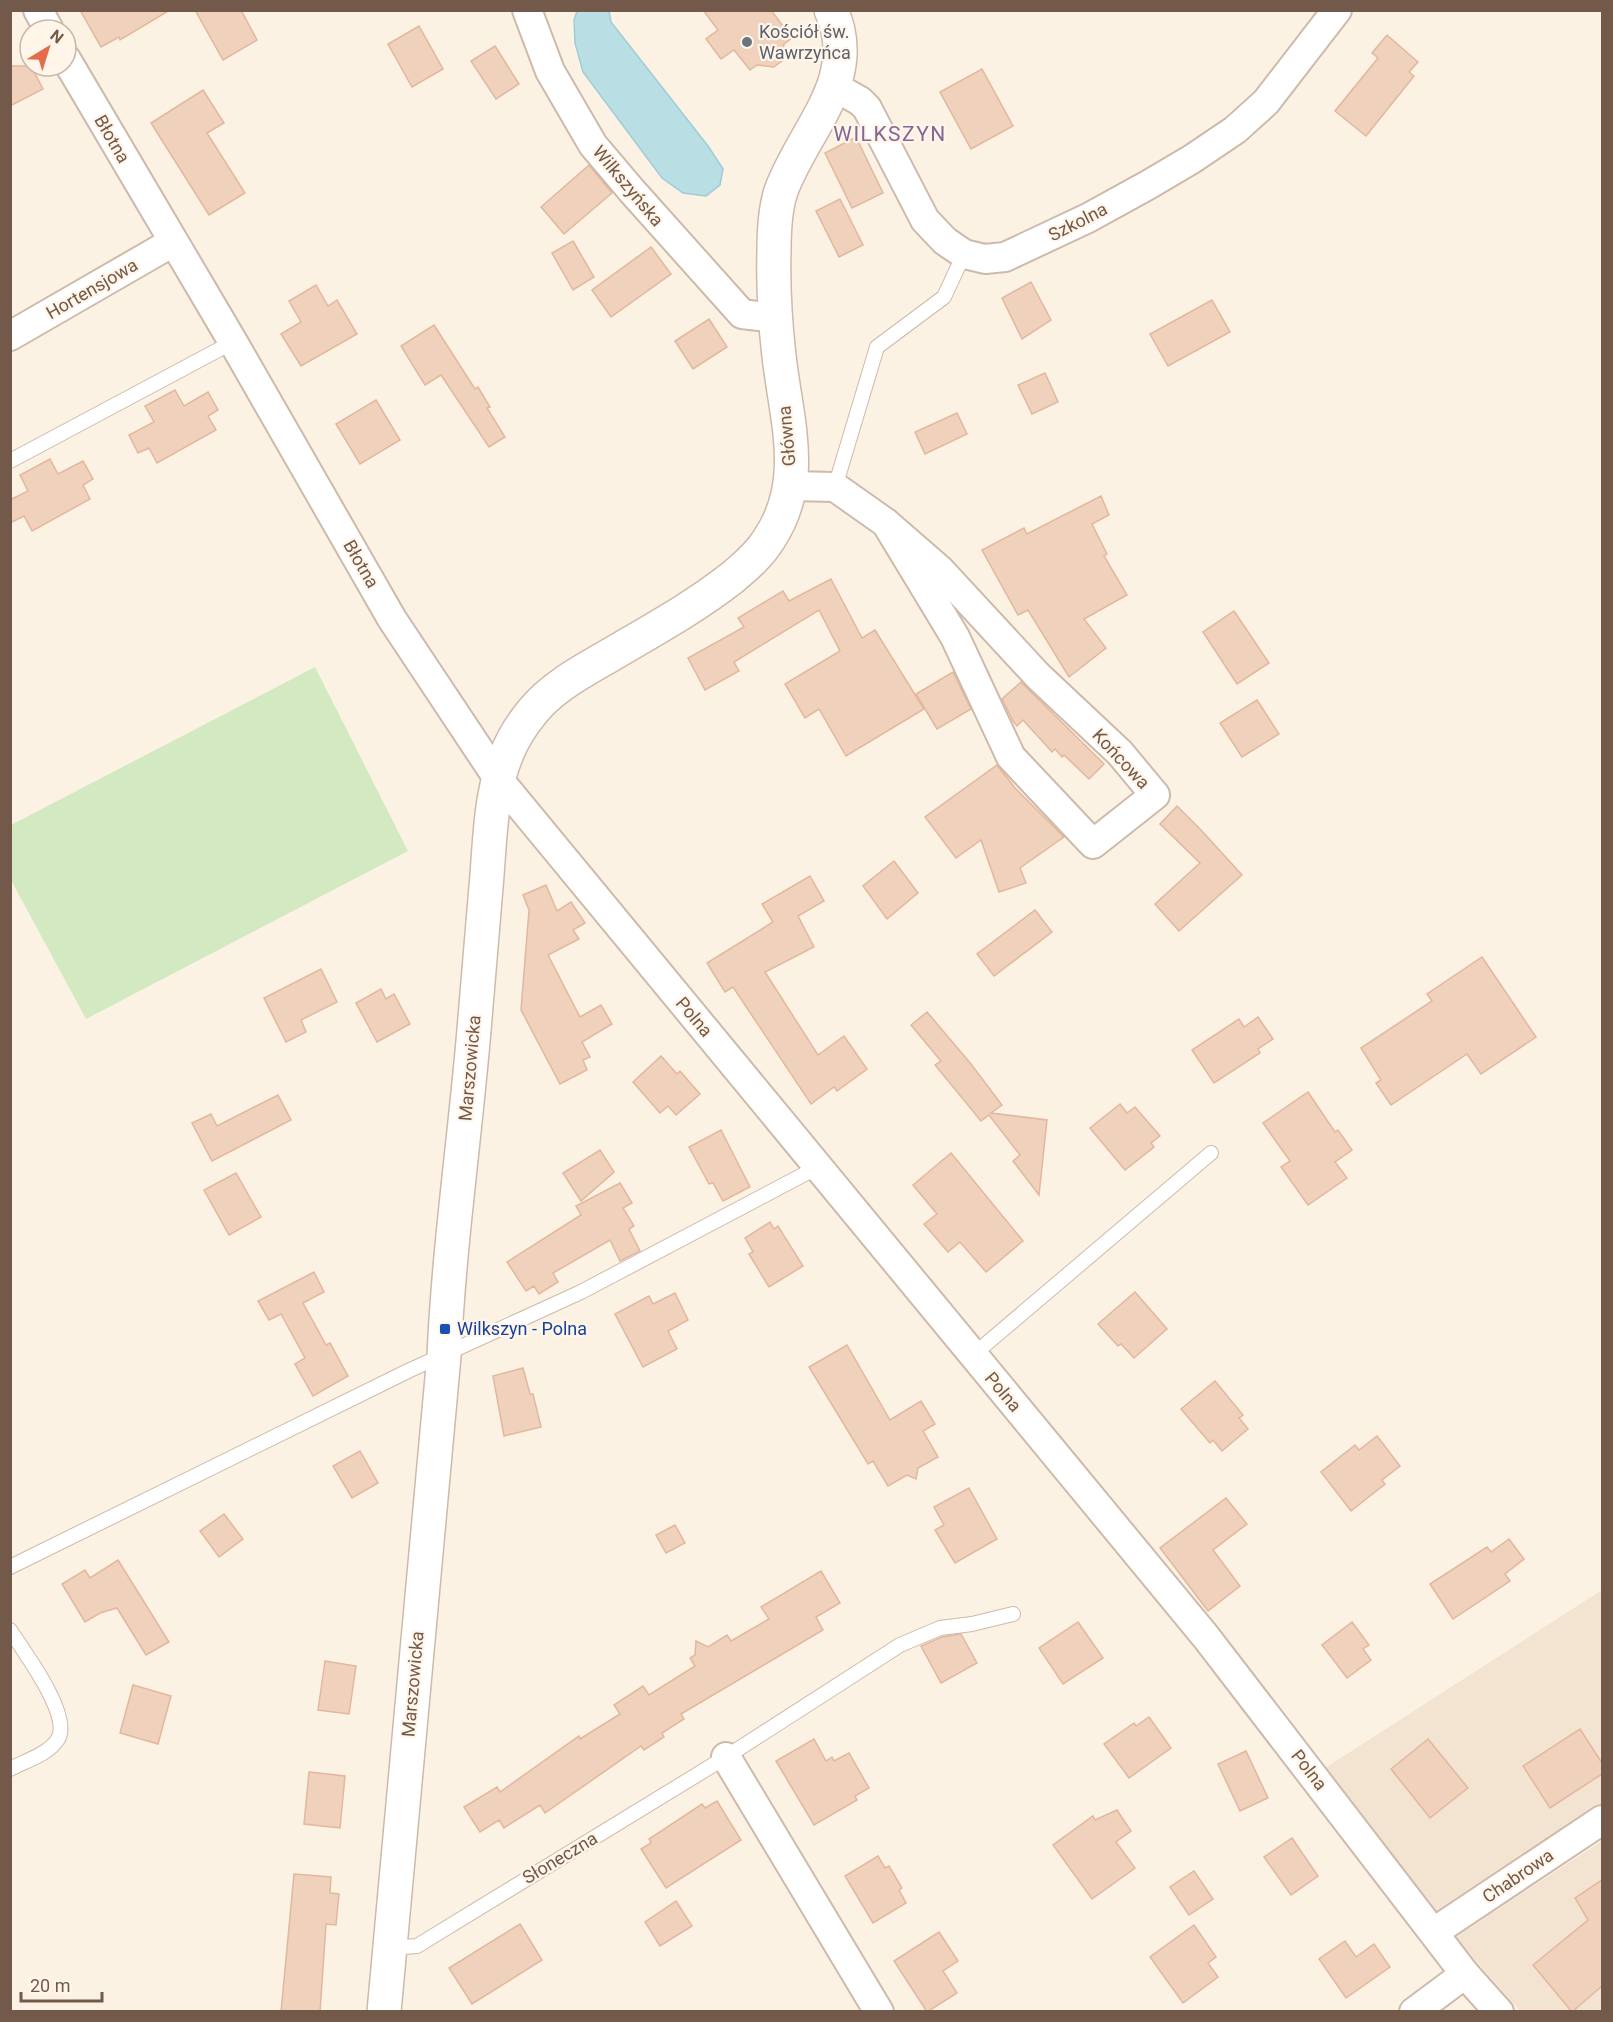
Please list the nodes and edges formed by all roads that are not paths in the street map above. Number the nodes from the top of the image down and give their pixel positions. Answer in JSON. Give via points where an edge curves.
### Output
{"nodes":[{"id":1,"x":527,"y":10,"type":"edge"},
{"id":2,"x":831,"y":10,"type":"edge"},
{"id":3,"x":1337,"y":10,"type":"edge"},
{"id":4,"x":77,"y":78,"type":"edge"},
{"id":5,"x":835,"y":87,"type":"junction"},
{"id":6,"x":173,"y":242,"type":"junction"},
{"id":7,"x":964,"y":254,"type":"junction"},
{"id":8,"x":774,"y":318,"type":"junction"},
{"id":9,"x":10,"y":336,"type":"edge"},
{"id":10,"x":233,"y":342,"type":"junction"},
{"id":11,"x":10,"y":461,"type":"edge"},
{"id":12,"x":790,"y":486,"type":"junction"},
{"id":13,"x":835,"y":487,"type":"junction"},
{"id":14,"x":886,"y":523,"type":"junction"},
{"id":15,"x":499,"y":780,"type":"junction"},
{"id":16,"x":1211,"y":1153,"type":"dead end"},
{"id":17,"x":818,"y":1167,"type":"junction"},
{"id":18,"x":973,"y":1355,"type":"junction"},
{"id":19,"x":444,"y":1356,"type":"junction"},
{"id":20,"x":10,"y":1567,"type":"edge"},
{"id":21,"x":1013,"y":1614,"type":"dead end"},
{"id":22,"x":10,"y":1630,"type":"edge"},
{"id":23,"x":726,"y":1757,"type":"junction"},
{"id":24,"x":10,"y":1769,"type":"edge"},
{"id":25,"x":1602,"y":1820,"type":"edge"},
{"id":26,"x":1434,"y":1932,"type":"junction"},
{"id":27,"x":390,"y":1946,"type":"junction"},
{"id":28,"x":1465,"y":1974,"type":"junction"},
{"id":29,"x":384,"y":2012,"type":"edge"},
{"id":30,"x":879,"y":2012,"type":"edge"},
{"id":31,"x":1414,"y":2012,"type":"edge"},
{"id":32,"x":1499,"y":2012,"type":"edge"}],
"edges":[{"from":1,"to":8,"type":"street","name":"Wilkszyńska","via":[[550,71],[593,145],[742,314]]},
{"from":2,"to":5,"type":"street","name":"Główna","via":[[841,52]]},
{"from":3,"to":7,"type":"street","name":"Szkolna","via":[[1266,102],[1235,130],[1192,159],[1088,218],[1005,257],[985,259]]},
{"from":4,"to":6,"type":"street","name":"Błotna"},
{"from":5,"to":7,"type":"street","name":"Szkolna","via":[[867,108],[925,220]]},
{"from":5,"to":8,"type":"street","name":"Główna","via":[[779,195],[774,241]]},
{"from":6,"to":9,"type":"street","name":"Hortensjowa"},
{"from":6,"to":10,"type":"street","name":"Błotna"},
{"from":7,"to":13,"type":"lane","via":[[944,297],[877,347]]},
{"from":8,"to":12,"type":"street","name":"Główna","via":[[793,459]]},
{"from":10,"to":11,"type":"lane"},
{"from":10,"to":15,"type":"street","name":"Błotna","via":[[392,619]]},
{"from":12,"to":13,"type":"street"},
{"from":12,"to":15,"type":"street","name":"Główna","via":[[770,539],[742,570],[690,608],[576,675],[532,711],[513,740]]},
{"from":13,"to":14,"type":"street","name":"Końcowa"},
{"from":14,"to":14,"type":"street","name":"Końcowa","via":[[955,636],[1011,757],[1093,844],[1155,795],[1120,753],[1038,676],[939,570]]},
{"from":15,"to":17,"type":"street","name":"Polna"},
{"from":15,"to":19,"type":"street","name":"Marszowicka","via":[[488,856]]},
{"from":16,"to":18,"type":"lane"},
{"from":17,"to":18,"type":"street","name":"Polna"},
{"from":17,"to":19,"type":"lane","via":[[581,1292]]},
{"from":18,"to":26,"type":"street","name":"Polna","via":[[1206,1637]]},
{"from":19,"to":20,"type":"lane"},
{"from":19,"to":27,"type":"street","name":"Marszowicka"},
{"from":21,"to":23,"type":"lane","name":"Słoneczna","via":[[940,1628],[900,1645]]},
{"from":22,"to":24,"type":"lane","via":[[57,1706],[61,1726],[58,1739],[44,1751]]},
{"from":23,"to":27,"type":"lane","name":"Słoneczna","via":[[417,1946]]},
{"from":23,"to":30,"type":"street"},
{"from":25,"to":26,"type":"street","name":"Chabrowa"},
{"from":26,"to":28,"type":"street","name":"Polna"},
{"from":27,"to":29,"type":"street","name":"Marszowicka"},
{"from":28,"to":31,"type":"street"},
{"from":28,"to":32,"type":"street","name":"Polna"}]}
